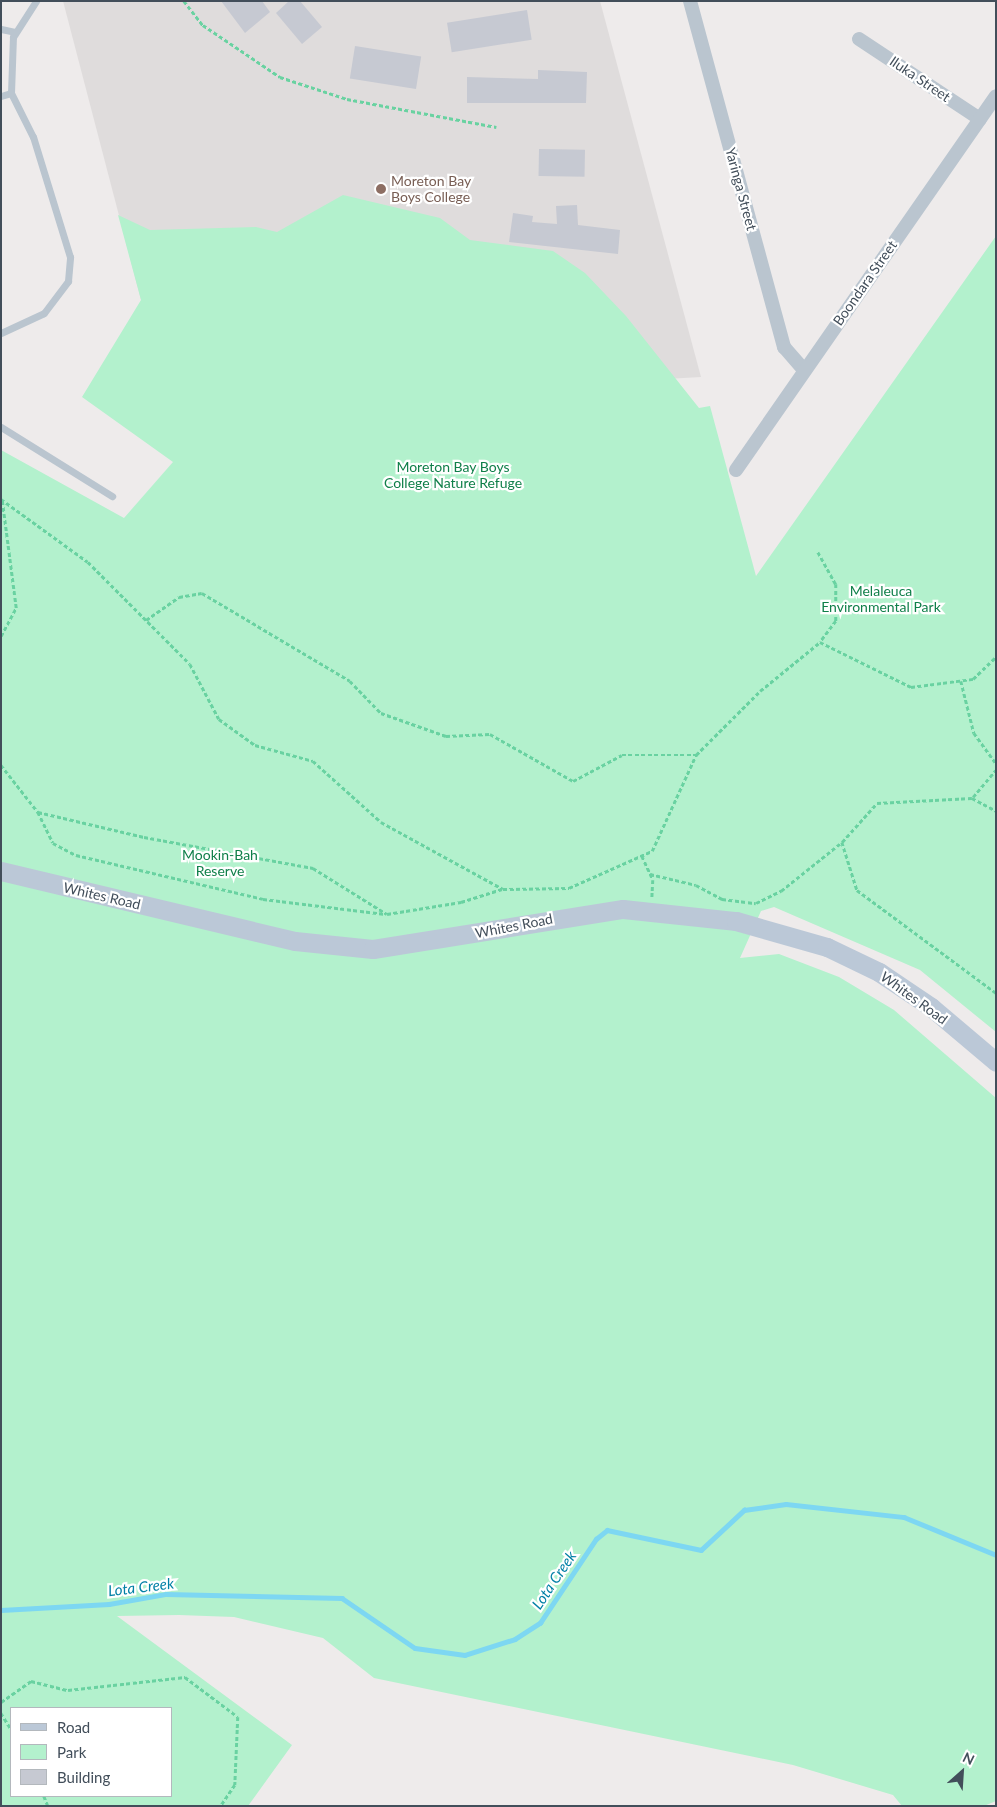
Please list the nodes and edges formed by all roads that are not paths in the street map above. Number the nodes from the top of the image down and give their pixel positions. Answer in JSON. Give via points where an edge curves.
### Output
{"nodes":[{"id":1,"x":36,"y":1,"type":"edge"},
{"id":2,"x":690,"y":1,"type":"edge"},
{"id":3,"x":1,"y":28,"type":"edge"},
{"id":4,"x":16,"y":32,"type":"junction"},
{"id":5,"x":860,"y":39,"type":"dead end"},
{"id":6,"x":12,"y":93,"type":"junction"},
{"id":7,"x":1,"y":96,"type":"edge"},
{"id":8,"x":996,"y":96,"type":"edge"},
{"id":9,"x":980,"y":119,"type":"junction"},
{"id":10,"x":1,"y":333,"type":"edge"},
{"id":11,"x":804,"y":370,"type":"junction"},
{"id":12,"x":1,"y":427,"type":"edge"},
{"id":13,"x":736,"y":470,"type":"dead end"},
{"id":14,"x":112,"y":496,"type":"dead end"},
{"id":15,"x":1,"y":871,"type":"edge"},
{"id":16,"x":996,"y":1062,"type":"edge"}],
"edges":[{"from":1,"to":4,"type":"lane"},
{"from":2,"to":11,"type":"street","name":"Yaringa Street","via":[[784,347]]},
{"from":3,"to":4,"type":"lane"},
{"from":4,"to":6,"type":"lane"},
{"from":5,"to":9,"type":"street","name":"Iluka Street"},
{"from":6,"to":7,"type":"lane"},
{"from":6,"to":10,"type":"lane","via":[[33,137],[70,257],[68,282],[59,298],[30,322]]},
{"from":8,"to":9,"type":"street","name":"Boondara Street"},
{"from":9,"to":11,"type":"street","name":"Boondara Street"},
{"from":11,"to":13,"type":"street","name":"Boondara Street"},
{"from":12,"to":14,"type":"lane"},
{"from":15,"to":16,"type":"street","name":"Whites Road","via":[[296,941],[373,949],[623,910],[728,919],[827,947],[879,972],[931,1007]]}]}
